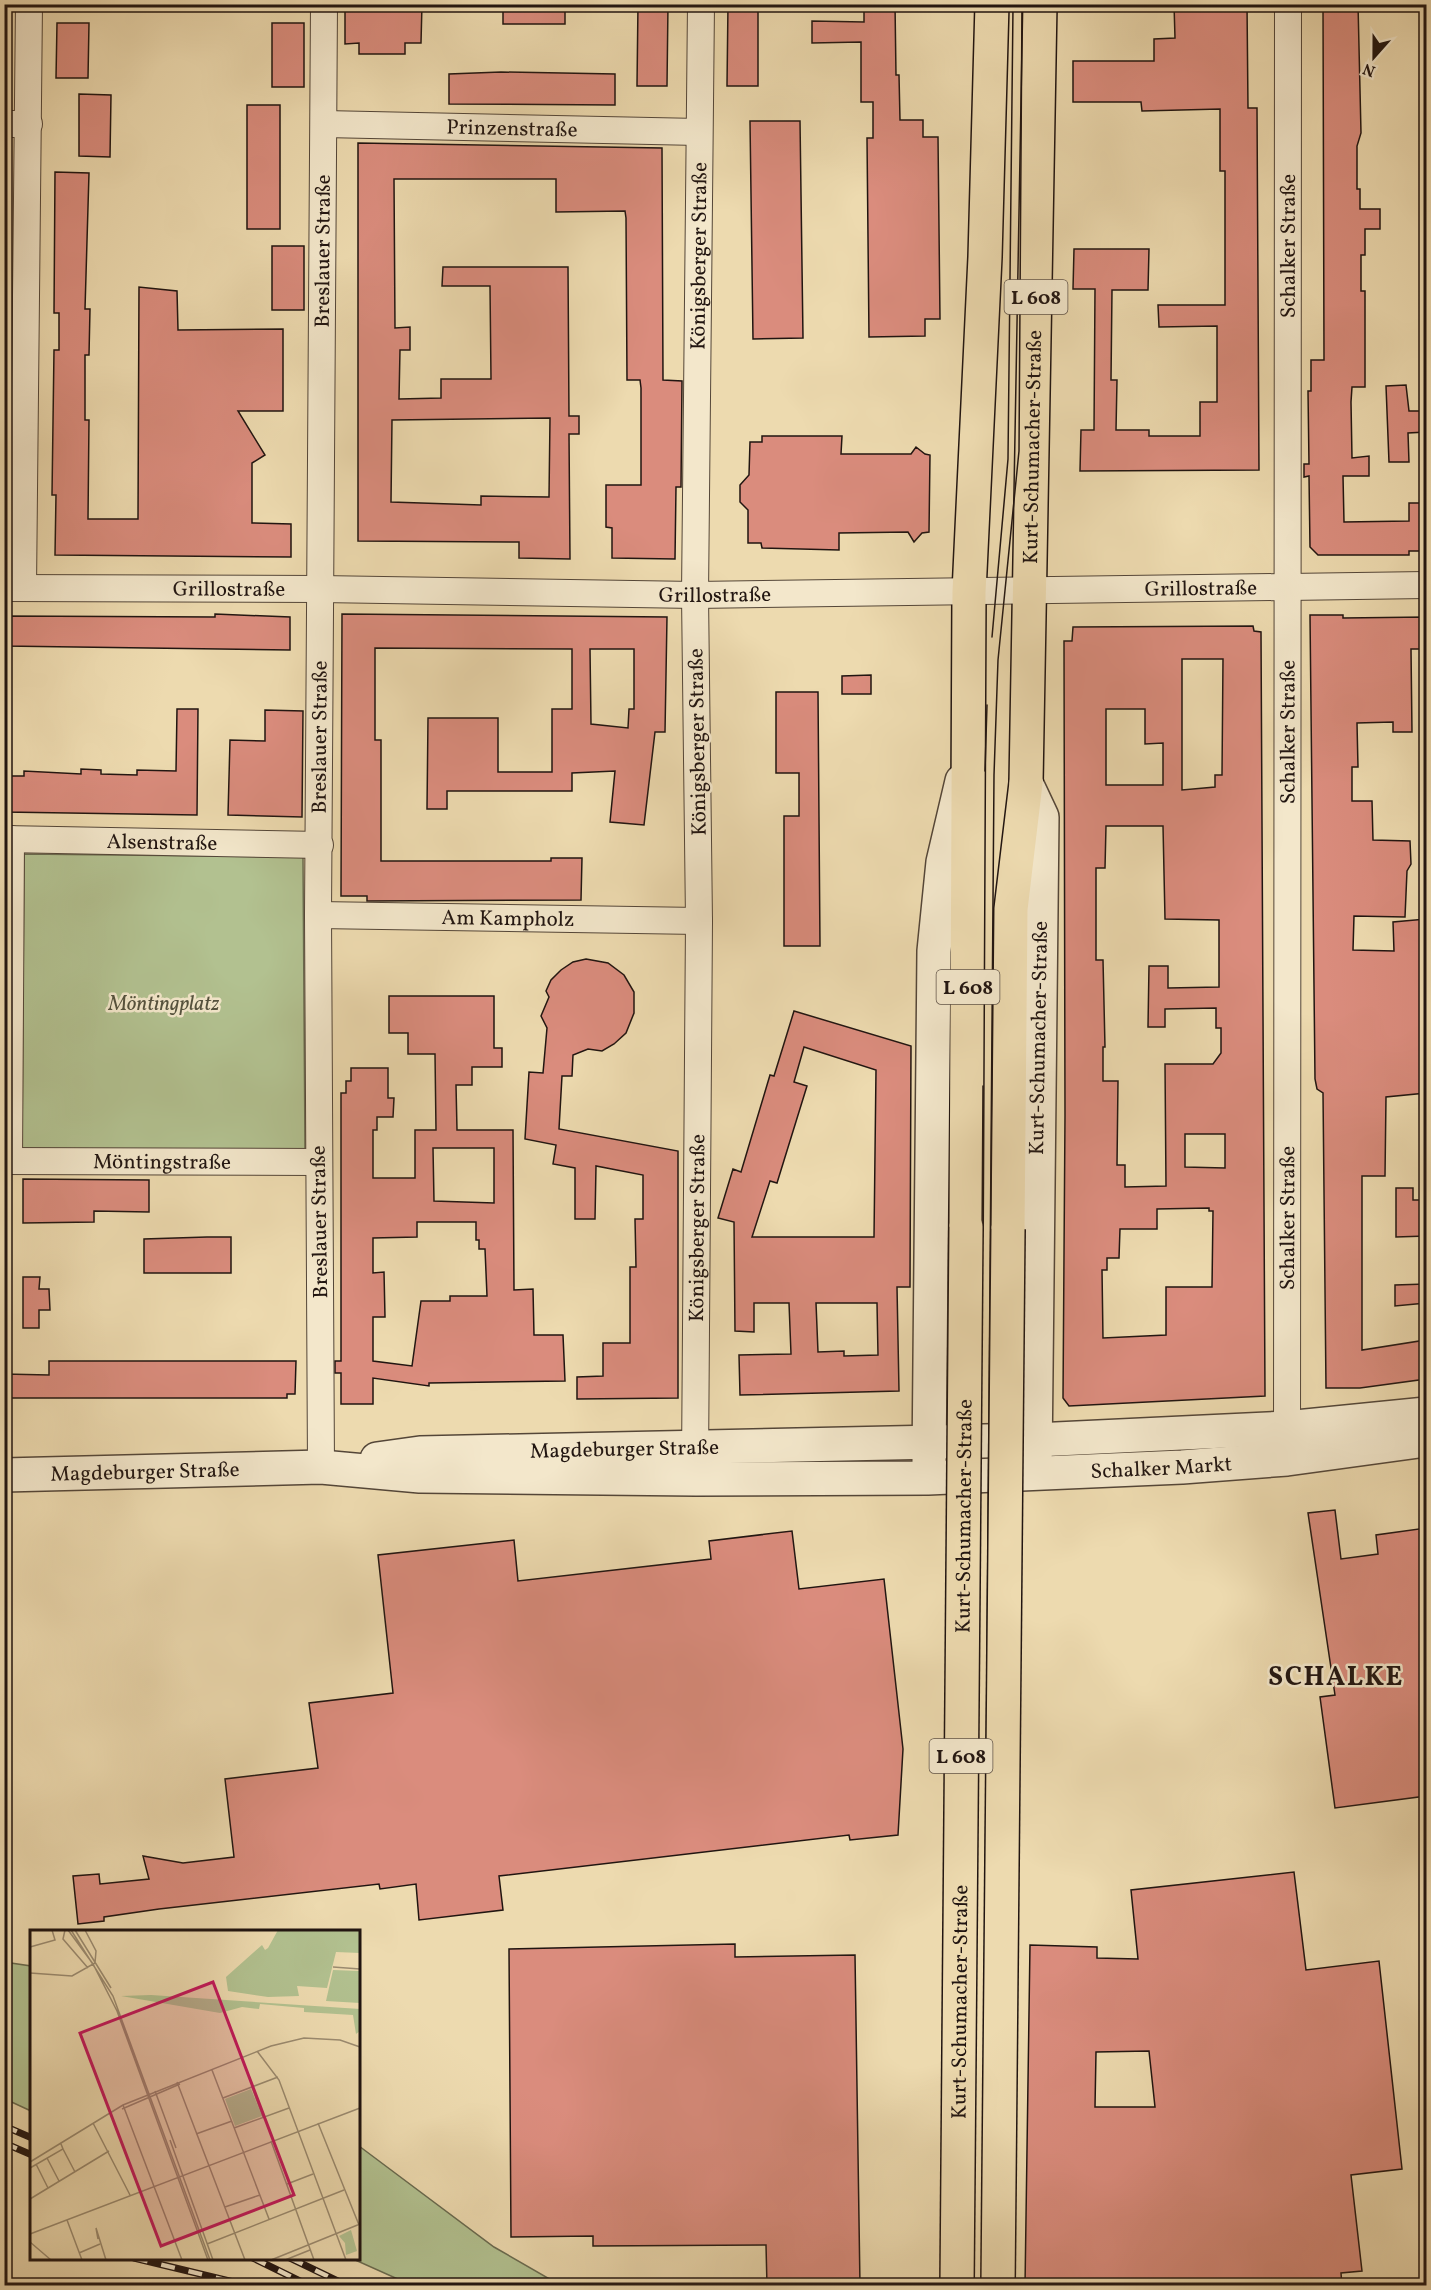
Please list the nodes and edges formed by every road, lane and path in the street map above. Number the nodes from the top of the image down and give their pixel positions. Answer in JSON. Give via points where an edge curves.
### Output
{"nodes":[{"id":1,"x":29,"y":4,"type":"edge"},
{"id":2,"x":324,"y":4,"type":"edge"},
{"id":3,"x":701,"y":4,"type":"edge"},
{"id":4,"x":992,"y":4,"type":"edge"},
{"id":5,"x":1040,"y":4,"type":"edge"},
{"id":6,"x":1288,"y":4,"type":"edge"},
{"id":7,"x":17,"y":124,"type":"edge"},
{"id":8,"x":324,"y":124,"type":"junction"},
{"id":9,"x":699,"y":132,"type":"junction"},
{"id":10,"x":1426,"y":585,"type":"edge"},
{"id":11,"x":1286,"y":586,"type":"junction"},
{"id":12,"x":14,"y":588,"type":"edge"},
{"id":13,"x":320,"y":589,"type":"junction"},
{"id":14,"x":1029,"y":589,"type":"junction"},
{"id":15,"x":969,"y":592,"type":"junction"},
{"id":16,"x":695,"y":595,"type":"junction"},
{"id":17,"x":970,"y":747,"type":"junction"},
{"id":18,"x":1026,"y":783,"type":"junction"},
{"id":19,"x":8,"y":839,"type":"edge"},
{"id":20,"x":320,"y":845,"type":"junction"},
{"id":21,"x":318,"y":915,"type":"junction"},
{"id":22,"x":699,"y":921,"type":"junction"},
{"id":23,"x":7,"y":1161,"type":"edge"},
{"id":24,"x":318,"y":1162,"type":"junction"},
{"id":25,"x":1426,"y":1414,"type":"edge"},
{"id":26,"x":1035,"y":1440,"type":"junction"},
{"id":27,"x":1426,"y":1440,"type":"edge"},
{"id":28,"x":929,"y":1442,"type":"junction"},
{"id":29,"x":1287,"y":1443,"type":"junction"},
{"id":30,"x":695,"y":1464,"type":"junction"},
{"id":31,"x":321,"y":1467,"type":"junction"},
{"id":32,"x":4,"y":1475,"type":"edge"},
{"id":33,"x":1036,"y":1475,"type":"junction"},
{"id":34,"x":928,"y":1478,"type":"junction"},
{"id":35,"x":957,"y":2286,"type":"edge"},
{"id":36,"x":998,"y":2286,"type":"edge"}],
"edges":[{"from":1,"to":7,"type":"street"},
{"from":2,"to":8,"type":"street","name":"Breslauer Straße"},
{"from":3,"to":9,"type":"street","name":"Königsberger Straße"},
{"from":4,"to":15,"type":"main road","name":"Kurt-Schumacher-Straße","number":"L 608"},
{"from":5,"to":14,"type":"main road","name":"Kurt-Schumacher-Straße","number":"L 608"},
{"from":6,"to":11,"type":"street","name":"Schalker Straße"},
{"from":7,"to":12,"type":"street"},
{"from":8,"to":9,"type":"street","name":"Prinzenstraße"},
{"from":8,"to":13,"type":"street","name":"Breslauer Straße"},
{"from":9,"to":16,"type":"street","name":"Königsberger Straße"},
{"from":10,"to":11,"type":"street","name":"Grillostraße"},
{"from":11,"to":14,"type":"street","name":"Grillostraße"},
{"from":11,"to":29,"type":"street","name":"Schalker Straße"},
{"from":12,"to":13,"type":"street","name":"Grillostraße"},
{"from":13,"to":16,"type":"street","name":"Grillostraße"},
{"from":13,"to":20,"type":"street","name":"Breslauer Straße"},
{"from":14,"to":15,"type":"street","name":"Grillostraße"},
{"from":14,"to":18,"type":"main road","name":"Kurt-Schumacher-Straße","number":"L 608"},
{"from":15,"to":16,"type":"street","name":"Grillostraße"},
{"from":15,"to":17,"type":"main road","name":"Kurt-Schumacher-Straße","number":"L 608"},
{"from":16,"to":22,"type":"street","name":"Königsberger Straße"},
{"from":17,"to":28,"type":"street","name":"Kurt-Schumacher-Straße","via":[[942,862],[934,951]]},
{"from":17,"to":35,"type":"main road","name":"Kurt-Schumacher-Straße","number":"L 608","bridge":true},
{"from":18,"to":26,"type":"street","name":"Kurt-Schumacher-Straße","via":[[1042,817]]},
{"from":18,"to":36,"type":"main road","name":"Kurt-Schumacher-Straße","number":"L 608","bridge":true,"via":[[1011,909]]},
{"from":19,"to":20,"type":"street","name":"Alsenstraße"},
{"from":19,"to":23,"type":"street"},
{"from":20,"to":21,"type":"street","name":"Breslauer Straße"},
{"from":21,"to":22,"type":"street","name":"Am Kampholz"},
{"from":21,"to":24,"type":"street","name":"Breslauer Straße"},
{"from":22,"to":30,"type":"street","name":"Königsberger Straße"},
{"from":23,"to":24,"type":"street","name":"Möntingstraße"},
{"from":24,"to":31,"type":"street","name":"Breslauer Straße"},
{"from":25,"to":29,"type":"street"},
{"from":26,"to":28,"type":"street","name":"Schalker Markt"},
{"from":26,"to":29,"type":"street","name":"Schalker Markt"},
{"from":26,"to":33,"type":"street"},
{"from":27,"to":29,"type":"street"},
{"from":28,"to":30,"type":"street","name":"Magdeburger Straße"},
{"from":28,"to":34,"type":"street","name":"Kurt-Schumacher-Straße"},
{"from":29,"to":33,"type":"street","name":"Schalker Markt"},
{"from":30,"to":31,"type":"street","name":"Magdeburger Straße","via":[[420,1453]]},
{"from":30,"to":34,"type":"street","name":"Magdeburger Straße"},
{"from":31,"to":32,"type":"street","name":"Magdeburger Straße"},
{"from":33,"to":34,"type":"street","name":"Schalker Markt"}]}
